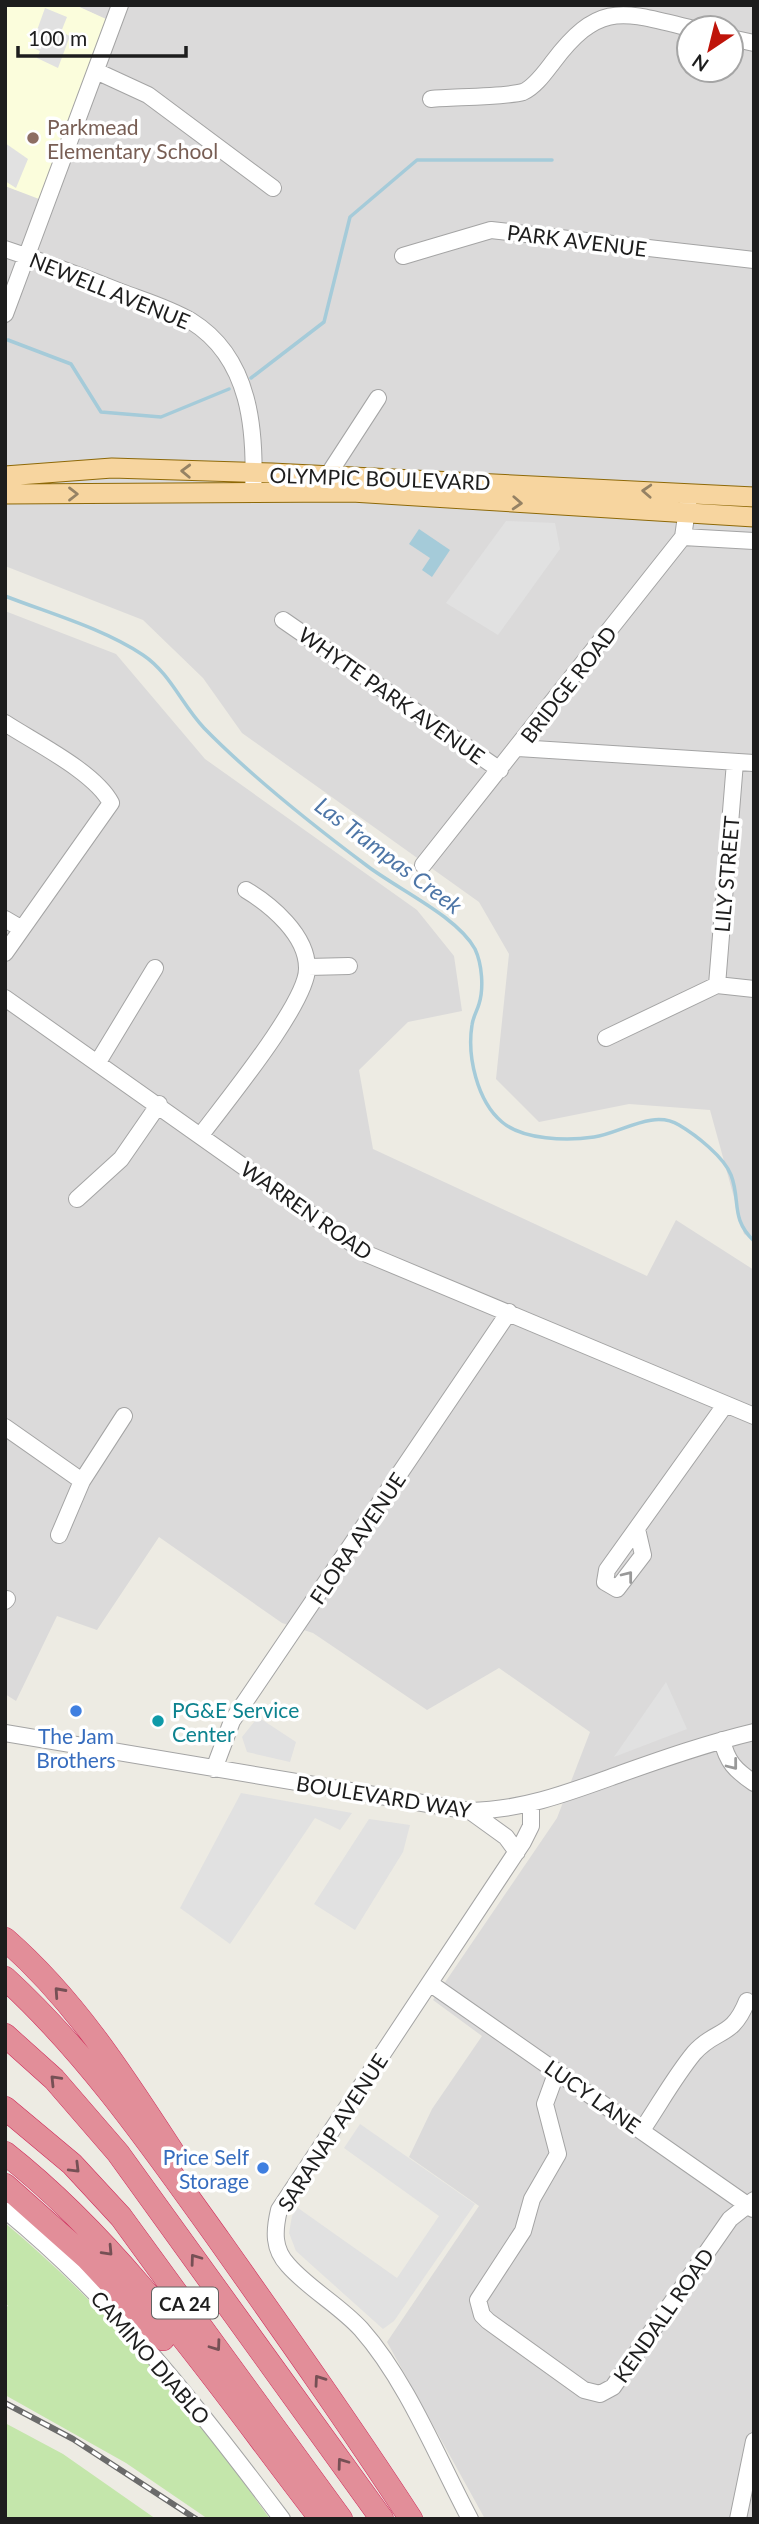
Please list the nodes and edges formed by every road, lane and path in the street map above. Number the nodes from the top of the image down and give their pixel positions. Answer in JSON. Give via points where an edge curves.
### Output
{"nodes":[{"id":1,"x":120,"y":5,"type":"edge"},
{"id":2,"x":613,"y":10,"type":"edge"},
{"id":3,"x":675,"y":25,"type":"edge"},
{"id":4,"x":96,"y":71,"type":"junction"},
{"id":5,"x":431,"y":99,"type":"dead end"},
{"id":6,"x":273,"y":188,"type":"dead end"},
{"id":7,"x":5,"y":249,"type":"edge"},
{"id":8,"x":28,"y":256,"type":"junction"},
{"id":9,"x":403,"y":256,"type":"dead end"},
{"id":10,"x":754,"y":260,"type":"edge"},
{"id":11,"x":5,"y":314,"type":"edge"},
{"id":12,"x":379,"y":398,"type":"dead end"},
{"id":13,"x":254,"y":472,"type":"junction"},
{"id":14,"x":328,"y":475,"type":"junction"},
{"id":15,"x":5,"y":476,"type":"edge"},
{"id":16,"x":5,"y":494,"type":"edge"},
{"id":17,"x":253,"y":494,"type":"junction"},
{"id":18,"x":754,"y":497,"type":"edge"},
{"id":19,"x":688,"y":503,"type":"junction"},
{"id":20,"x":754,"y":517,"type":"edge"},
{"id":21,"x":683,"y":537,"type":"junction"},
{"id":22,"x":754,"y":541,"type":"edge"},
{"id":23,"x":283,"y":620,"type":"dead end"},
{"id":24,"x":5,"y":723,"type":"edge"},
{"id":25,"x":518,"y":748,"type":"junction"},
{"id":26,"x":735,"y":762,"type":"junction"},
{"id":27,"x":754,"y":763,"type":"edge"},
{"id":28,"x":503,"y":767,"type":"junction"},
{"id":29,"x":423,"y":864,"type":"dead end"},
{"id":30,"x":246,"y":890,"type":"dead end"},
{"id":31,"x":5,"y":919,"type":"edge"},
{"id":32,"x":22,"y":929,"type":"junction"},
{"id":33,"x":5,"y":953,"type":"edge"},
{"id":34,"x":349,"y":966,"type":"dead end"},
{"id":35,"x":307,"y":967,"type":"junction"},
{"id":36,"x":155,"y":968,"type":"dead end"},
{"id":37,"x":717,"y":985,"type":"junction"},
{"id":38,"x":754,"y":989,"type":"edge"},
{"id":39,"x":5,"y":998,"type":"edge"},
{"id":40,"x":606,"y":1038,"type":"dead end"},
{"id":41,"x":98,"y":1062,"type":"junction"},
{"id":42,"x":159,"y":1104,"type":"junction"},
{"id":43,"x":201,"y":1136,"type":"junction"},
{"id":44,"x":77,"y":1199,"type":"dead end"},
{"id":45,"x":509,"y":1312,"type":"junction"},
{"id":46,"x":725,"y":1405,"type":"junction"},
{"id":47,"x":124,"y":1416,"type":"dead end"},
{"id":48,"x":754,"y":1416,"type":"edge"},
{"id":49,"x":5,"y":1427,"type":"edge"},
{"id":50,"x":82,"y":1482,"type":"junction"},
{"id":51,"x":636,"y":1529,"type":"dead end"},
{"id":52,"x":59,"y":1535,"type":"dead end"},
{"id":53,"x":754,"y":1732,"type":"edge"},
{"id":54,"x":10,"y":1737,"type":"edge"},
{"id":55,"x":722,"y":1740,"type":"junction"},
{"id":56,"x":214,"y":1769,"type":"junction"},
{"id":57,"x":754,"y":1783,"type":"edge"},
{"id":58,"x":531,"y":1805,"type":"junction"},
{"id":59,"x":470,"y":1811,"type":"junction"},
{"id":60,"x":517,"y":1852,"type":"junction"},
{"id":61,"x":5,"y":1939,"type":"edge"},
{"id":62,"x":5,"y":1978,"type":"edge"},
{"id":63,"x":431,"y":1984,"type":"junction"},
{"id":64,"x":747,"y":2001,"type":"dead end"},
{"id":65,"x":5,"y":2035,"type":"edge"},
{"id":66,"x":557,"y":2071,"type":"junction"},
{"id":67,"x":5,"y":2108,"type":"edge"},
{"id":68,"x":642,"y":2130,"type":"junction"},
{"id":69,"x":5,"y":2154,"type":"edge"},
{"id":70,"x":5,"y":2185,"type":"edge"},
{"id":71,"x":751,"y":2205,"type":"edge"},
{"id":72,"x":5,"y":2210,"type":"edge"},
{"id":73,"x":200,"y":2214,"type":"junction"},
{"id":74,"x":754,"y":2441,"type":"edge"},
{"id":75,"x":282,"y":2519,"type":"edge"},
{"id":76,"x":307,"y":2519,"type":"edge"},
{"id":77,"x":321,"y":2519,"type":"edge"},
{"id":78,"x":341,"y":2519,"type":"edge"},
{"id":79,"x":382,"y":2519,"type":"edge"},
{"id":80,"x":411,"y":2519,"type":"edge"},
{"id":81,"x":470,"y":2519,"type":"edge"},
{"id":82,"x":737,"y":2519,"type":"edge"}],
"edges":[{"from":1,"to":4,"type":"street"},
{"from":2,"to":3,"type":"street"},
{"from":2,"to":5,"type":"street","via":[[583,27],[523,92]]},
{"from":4,"to":6,"type":"street","via":[[148,95]]},
{"from":4,"to":8,"type":"street"},
{"from":7,"to":8,"type":"street","name":"NEWELL AVENUE"},
{"from":8,"to":11,"type":"street"},
{"from":8,"to":13,"type":"street","name":"NEWELL AVENUE","via":[[171,311],[205,331],[234,366],[246,393],[255,446]]},
{"from":9,"to":10,"type":"street","name":"PARK AVENUE","via":[[491,230]]},
{"from":12,"to":14,"type":"street"},
{"from":13,"to":14,"type":"main road","name":"OLYMPIC BOULEVARD"},
{"from":13,"to":15,"type":"main road","name":"OLYMPIC BOULEVARD","one_way":true,"via":[[112,468]]},
{"from":13,"to":17,"type":"street","name":"NEWELL AVENUE"},
{"from":19,"to":14,"type":"main road","name":"OLYMPIC BOULEVARD","one_way":true},
{"from":16,"to":17,"type":"main road","name":"OLYMPIC BOULEVARD","one_way":true},
{"from":17,"to":19,"type":"main road","name":"OLYMPIC BOULEVARD","one_way":true,"via":[[352,492]]},
{"from":18,"to":19,"type":"main road","name":"OLYMPIC BOULEVARD"},
{"from":19,"to":20,"type":"main road","name":"OLYMPIC BOULEVARD"},
{"from":19,"to":21,"type":"street","name":"BRIDGE ROAD"},
{"from":21,"to":22,"type":"street"},
{"from":21,"to":25,"type":"street","name":"BRIDGE ROAD"},
{"from":23,"to":28,"type":"street","name":"WHYTE PARK AVENUE","via":[[401,702],[411,698]]},
{"from":24,"to":32,"type":"street","via":[[87,778],[111,803]]},
{"from":25,"to":26,"type":"street","name":"WHYTE PARK AVENUE"},
{"from":25,"to":28,"type":"street","name":"BRIDGE ROAD"},
{"from":26,"to":27,"type":"street","name":"WHYTE PARK AVENUE"},
{"from":26,"to":37,"type":"street","name":"LILY STREET"},
{"from":28,"to":29,"type":"street","name":"BRIDGE ROAD"},
{"from":30,"to":35,"type":"street","via":[[287,925]]},
{"from":31,"to":32,"type":"street"},
{"from":32,"to":33,"type":"street"},
{"from":34,"to":35,"type":"street"},
{"from":35,"to":43,"type":"street","via":[[294,1006]]},
{"from":36,"to":41,"type":"street"},
{"from":37,"to":38,"type":"street"},
{"from":37,"to":40,"type":"street"},
{"from":39,"to":41,"type":"street","name":"WARREN ROAD"},
{"from":41,"to":42,"type":"street","name":"WARREN ROAD"},
{"from":42,"to":43,"type":"street","name":"WARREN ROAD"},
{"from":42,"to":44,"type":"street","via":[[121,1158]]},
{"from":43,"to":45,"type":"street","name":"WARREN ROAD","via":[[367,1254]]},
{"from":45,"to":46,"type":"street","name":"WARREN ROAD"},
{"from":45,"to":56,"type":"street","name":"FLORA AVENUE","via":[[232,1721]]},
{"from":46,"to":48,"type":"street","name":"WARREN ROAD"},
{"from":46,"to":51,"type":"street"},
{"from":47,"to":50,"type":"street"},
{"from":49,"to":50,"type":"street"},
{"from":50,"to":52,"type":"street"},
{"from":53,"to":55,"type":"street","name":"BOULEVARD WAY"},
{"from":54,"to":56,"type":"street","name":"BOULEVARD WAY"},
{"from":55,"to":57,"type":"street","one_way":true,"via":[[726,1759]]},
{"from":55,"to":58,"type":"street","name":"BOULEVARD WAY"},
{"from":56,"to":59,"type":"street","name":"BOULEVARD WAY"},
{"from":58,"to":59,"type":"street","name":"BOULEVARD WAY"},
{"from":58,"to":60,"type":"street","name":"SARANAP AVENUE","via":[[531,1826]]},
{"from":59,"to":60,"type":"street","via":[[506,1836]]},
{"from":60,"to":63,"type":"street","name":"SARANAP AVENUE"},
{"from":73,"to":61,"type":"highway","one_way":true,"via":[[179,2162],[107,2053],[62,1996]]},
{"from":62,"to":73,"type":"highway","via":[[81,2056]]},
{"from":63,"to":66,"type":"street","name":"LUCY LANE"},
{"from":63,"to":81,"type":"street","name":"SARANAP AVENUE","via":[[279,2210],[275,2238],[295,2273],[360,2328],[381,2354]]},
{"from":64,"to":68,"type":"street","via":[[739,2021],[694,2054]]},
{"from":79,"to":65,"type":"highway","one_way":true,"via":[[118,2153],[63,2088]]},
{"from":66,"to":68,"type":"street","name":"LUCY LANE"},
{"from":66,"to":71,"type":"street","name":"KENDALL ROAD","via":[[545,2104],[558,2154],[532,2199],[523,2231],[478,2300],[488,2321],[584,2390],[600,2394],[613,2387],[730,2219]]},
{"from":67,"to":78,"type":"highway","number":"CA 24","one_way":true,"via":[[72,2164],[121,2217]]},
{"from":68,"to":71,"type":"street","name":"LUCY LANE"},
{"from":69,"to":77,"type":"highway","one_way":true,"via":[[69,2210],[127,2271]]},
{"from":70,"to":76,"type":"highway","via":[[138,2310]]},
{"from":72,"to":75,"type":"street","name":"CAMINO DIABLO","via":[[95,2292],[163,2364]]},
{"from":80,"to":73,"type":"highway","number":"CA 24","one_way":true,"via":[[346,2418]]},
{"from":74,"to":82,"type":"street"}]}
